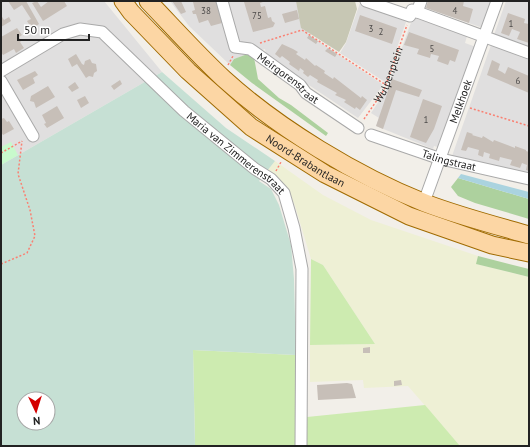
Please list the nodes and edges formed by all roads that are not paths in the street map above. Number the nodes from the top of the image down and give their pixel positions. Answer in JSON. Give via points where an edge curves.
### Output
{"nodes":[{"id":1,"x":123,"y":1,"type":"edge"},
{"id":2,"x":148,"y":1,"type":"edge"},
{"id":3,"x":222,"y":1,"type":"edge"},
{"id":4,"x":366,"y":1,"type":"edge"},
{"id":5,"x":497,"y":1,"type":"edge"},
{"id":6,"x":416,"y":10,"type":"edge"},
{"id":7,"x":485,"y":36,"type":"junction"},
{"id":8,"x":529,"y":53,"type":"edge"},
{"id":9,"x":1,"y":71,"type":"edge"},
{"id":10,"x":1,"y":81,"type":"edge"},
{"id":11,"x":358,"y":128,"type":"road end"},
{"id":12,"x":371,"y":135,"type":"dead end"},
{"id":13,"x":33,"y":136,"type":"dead end"},
{"id":14,"x":441,"y":159,"type":"junction"},
{"id":15,"x":529,"y":179,"type":"edge"},
{"id":16,"x":424,"y":202,"type":"junction"},
{"id":17,"x":529,"y":235,"type":"edge"},
{"id":18,"x":529,"y":253,"type":"edge"},
{"id":19,"x":301,"y":446,"type":"edge"}],
"edges":[{"from":1,"to":18,"type":"main road","name":"Noord-Brabantlaan","via":[[188,71],[251,127],[325,174],[409,216],[492,245]]},
{"from":2,"to":16,"type":"main road","name":"Noord-Brabantlaan","via":[[225,79],[263,110],[330,156]]},
{"from":3,"to":11,"type":"street","name":"Meirgorenstraat","via":[[235,46],[250,49],[300,85],[306,93]]},
{"from":4,"to":6,"type":"street"},
{"from":5,"to":7,"type":"street","name":"Melkhoek"},
{"from":6,"to":7,"type":"street"},
{"from":7,"to":8,"type":"street"},
{"from":7,"to":14,"type":"street","name":"Melkhoek"},
{"from":9,"to":19,"type":"street","name":"Maria van Zimmerenstraat","via":[[63,34],[80,29],[102,32],[184,111],[276,183],[284,193],[302,269]]},
{"from":10,"to":13,"type":"street"},
{"from":12,"to":14,"type":"street","name":"Talingstraat"},
{"from":14,"to":15,"type":"street","name":"Talingstraat"},
{"from":14,"to":16,"type":"street","name":"Melkhoek"},
{"from":16,"to":17,"type":"main road","name":"Noord-Brabantlaan"}]}
